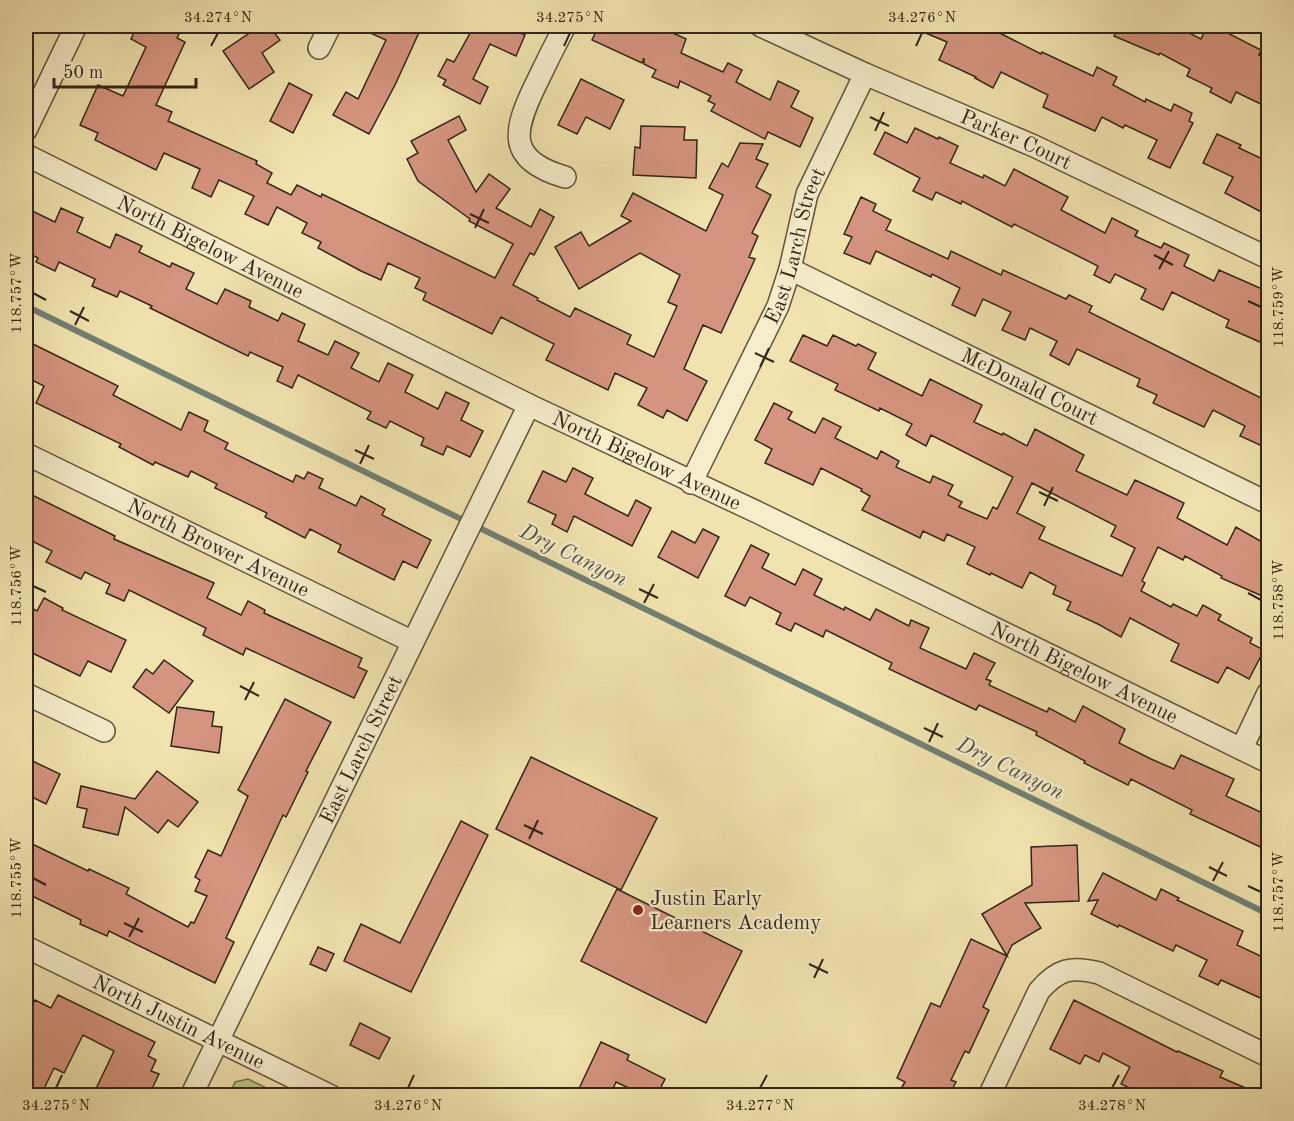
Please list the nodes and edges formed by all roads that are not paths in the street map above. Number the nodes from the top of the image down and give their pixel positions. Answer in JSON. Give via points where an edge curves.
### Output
{"nodes":[{"id":1,"x":76,"y":26,"type":"edge"},
{"id":2,"x":330,"y":26,"type":"edge"},
{"id":3,"x":565,"y":26,"type":"edge"},
{"id":4,"x":761,"y":26,"type":"edge"},
{"id":5,"x":319,"y":48,"type":"dead end"},
{"id":6,"x":865,"y":74,"type":"junction"},
{"id":7,"x":26,"y":130,"type":"edge"},
{"id":8,"x":26,"y":155,"type":"edge"},
{"id":9,"x":565,"y":177,"type":"dead end"},
{"id":10,"x":1269,"y":258,"type":"edge"},
{"id":11,"x":790,"y":269,"type":"junction"},
{"id":12,"x":529,"y":405,"type":"junction"},
{"id":13,"x":26,"y":454,"type":"edge"},
{"id":14,"x":692,"y":483,"type":"junction"},
{"id":15,"x":1269,"y":503,"type":"edge"},
{"id":16,"x":413,"y":642,"type":"junction"},
{"id":17,"x":1269,"y":693,"type":"edge"},
{"id":18,"x":26,"y":694,"type":"edge"},
{"id":19,"x":104,"y":731,"type":"dead end"},
{"id":20,"x":1242,"y":748,"type":"junction"},
{"id":21,"x":1269,"y":762,"type":"edge"},
{"id":22,"x":26,"y":947,"type":"edge"},
{"id":23,"x":218,"y":1041,"type":"junction"},
{"id":24,"x":1269,"y":1056,"type":"edge"},
{"id":25,"x":191,"y":1095,"type":"edge"},
{"id":26,"x":331,"y":1095,"type":"edge"},
{"id":27,"x":989,"y":1095,"type":"edge"}],
"edges":[{"from":1,"to":7,"type":"street"},
{"from":2,"to":5,"type":"street"},
{"from":3,"to":9,"type":"street","via":[[522,113],[518,131],[522,150],[535,165]]},
{"from":4,"to":6,"type":"street","name":"Parker Court"},
{"from":6,"to":10,"type":"street","name":"Parker Court","via":[[1034,146]]},
{"from":6,"to":11,"type":"street","name":"East Larch Street","via":[[807,194]]},
{"from":8,"to":12,"type":"street","name":"North Bigelow Avenue"},
{"from":11,"to":14,"type":"street","name":"East Larch Street","via":[[778,306]]},
{"from":11,"to":15,"type":"street","name":"McDonald Court"},
{"from":12,"to":14,"type":"street","name":"North Bigelow Avenue"},
{"from":12,"to":16,"type":"street","name":"East Larch Street"},
{"from":13,"to":16,"type":"street","name":"North Brower Avenue"},
{"from":14,"to":20,"type":"street","name":"North Bigelow Avenue"},
{"from":16,"to":23,"type":"street","name":"East Larch Street"},
{"from":17,"to":20,"type":"street"},
{"from":18,"to":19,"type":"street"},
{"from":20,"to":21,"type":"street","name":"North Bigelow Avenue"},
{"from":22,"to":23,"type":"street","name":"North Justin Avenue"},
{"from":23,"to":25,"type":"street","name":"East Larch Street"},
{"from":23,"to":26,"type":"street","name":"North Justin Avenue"},
{"from":24,"to":27,"type":"street","via":[[1099,973],[1072,969],[1049,979],[1039,991]]}]}
